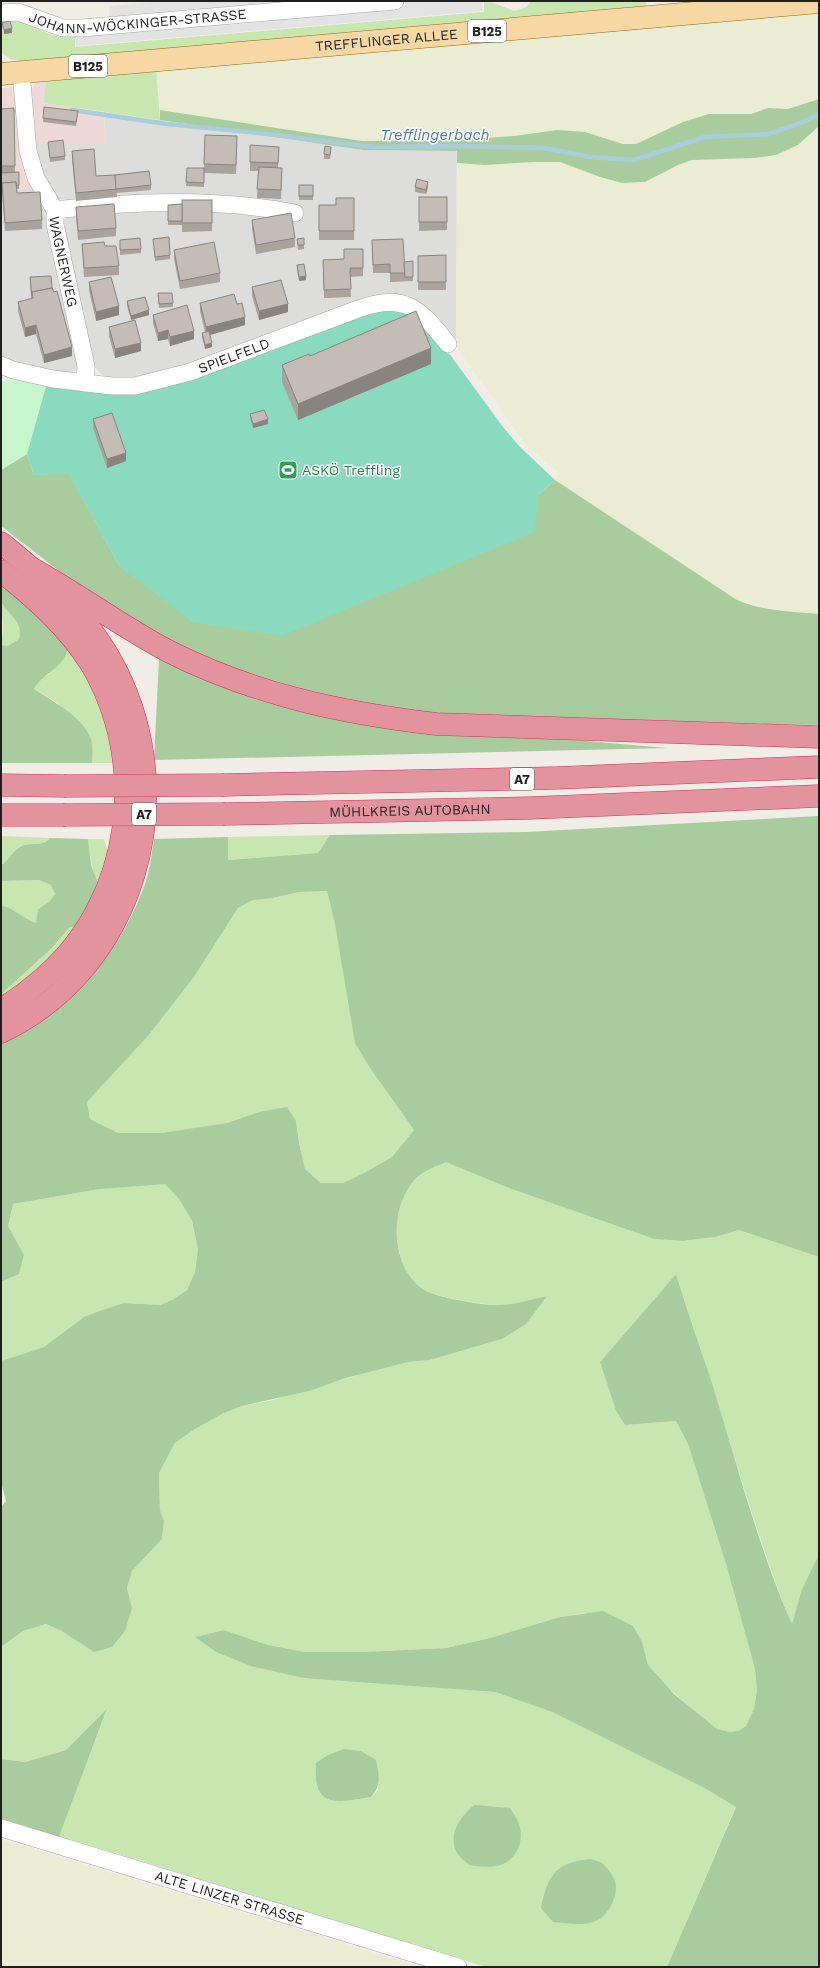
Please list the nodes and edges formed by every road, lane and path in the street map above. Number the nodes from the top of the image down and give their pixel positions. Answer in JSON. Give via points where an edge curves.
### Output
{"nodes":[{"id":1,"x":395,"y":1,"type":"edge"},
{"id":2,"x":819,"y":2,"type":"edge"},
{"id":3,"x":6,"y":8,"type":"edge"},
{"id":4,"x":11,"y":73,"type":"edge"},
{"id":5,"x":55,"y":210,"type":"junction"},
{"id":6,"x":295,"y":213,"type":"dead end"},
{"id":7,"x":448,"y":344,"type":"dead end"},
{"id":8,"x":1,"y":365,"type":"edge"},
{"id":9,"x":85,"y":383,"type":"junction"},
{"id":10,"x":1,"y":543,"type":"edge"},
{"id":11,"x":34,"y":569,"type":"junction"},
{"id":12,"x":1,"y":570,"type":"edge"},
{"id":13,"x":819,"y":737,"type":"edge"},
{"id":14,"x":819,"y":767,"type":"edge"},
{"id":15,"x":1,"y":785,"type":"edge"},
{"id":16,"x":819,"y":796,"type":"edge"},
{"id":17,"x":1,"y":815,"type":"edge"},
{"id":18,"x":1,"y":1009,"type":"edge"},
{"id":19,"x":1,"y":1032,"type":"edge"},
{"id":20,"x":1,"y":1828,"type":"edge"},
{"id":21,"x":458,"y":1967,"type":"edge"}],
"edges":[{"from":1,"to":3,"type":"street","name":"JOHANN-WÖCKINGER-STRASSE","via":[[82,28],[64,28]]},
{"from":2,"to":4,"type":"main road","name":"TREFFLINGER ALLEE","number":"B125"},
{"from":4,"to":5,"type":"street","name":"WAGNERWEG","via":[[25,126],[31,163],[36,178]]},
{"from":5,"to":6,"type":"street","via":[[107,204],[174,202],[240,205]]},
{"from":5,"to":9,"type":"street","name":"WAGNERWEG","via":[[55,224],[86,366]]},
{"from":7,"to":9,"type":"street","name":"SPIELFELD","via":[[416,308],[401,303],[381,303],[363,307],[164,380],[135,386]]},
{"from":8,"to":9,"type":"street","name":"SPIELFELD","via":[[29,375]]},
{"from":10,"to":11,"type":"highway"},
{"from":11,"to":13,"type":"highway","via":[[166,650],[226,677],[309,704],[436,724]]},
{"from":11,"to":19,"type":"highway","via":[[87,623],[117,671],[129,698],[140,736],[145,769],[144,830],[128,894],[102,944],[84,968],[61,991],[34,1013]]},
{"from":12,"to":18,"type":"highway","via":[[59,622],[91,664],[112,709],[123,757],[127,792],[125,823],[118,856],[97,914],[60,964],[33,988]]},
{"from":14,"to":15,"type":"highway","name":"MÜHLKREIS AUTOBAHN","number":"A7","bridge":true,"via":[[556,778],[224,785]]},
{"from":16,"to":17,"type":"highway","name":"MÜHLKREIS AUTOBAHN","number":"A7","bridge":true,"via":[[538,808]]},
{"from":20,"to":21,"type":"street","name":"ALTE LINZER STRASSE"}]}
